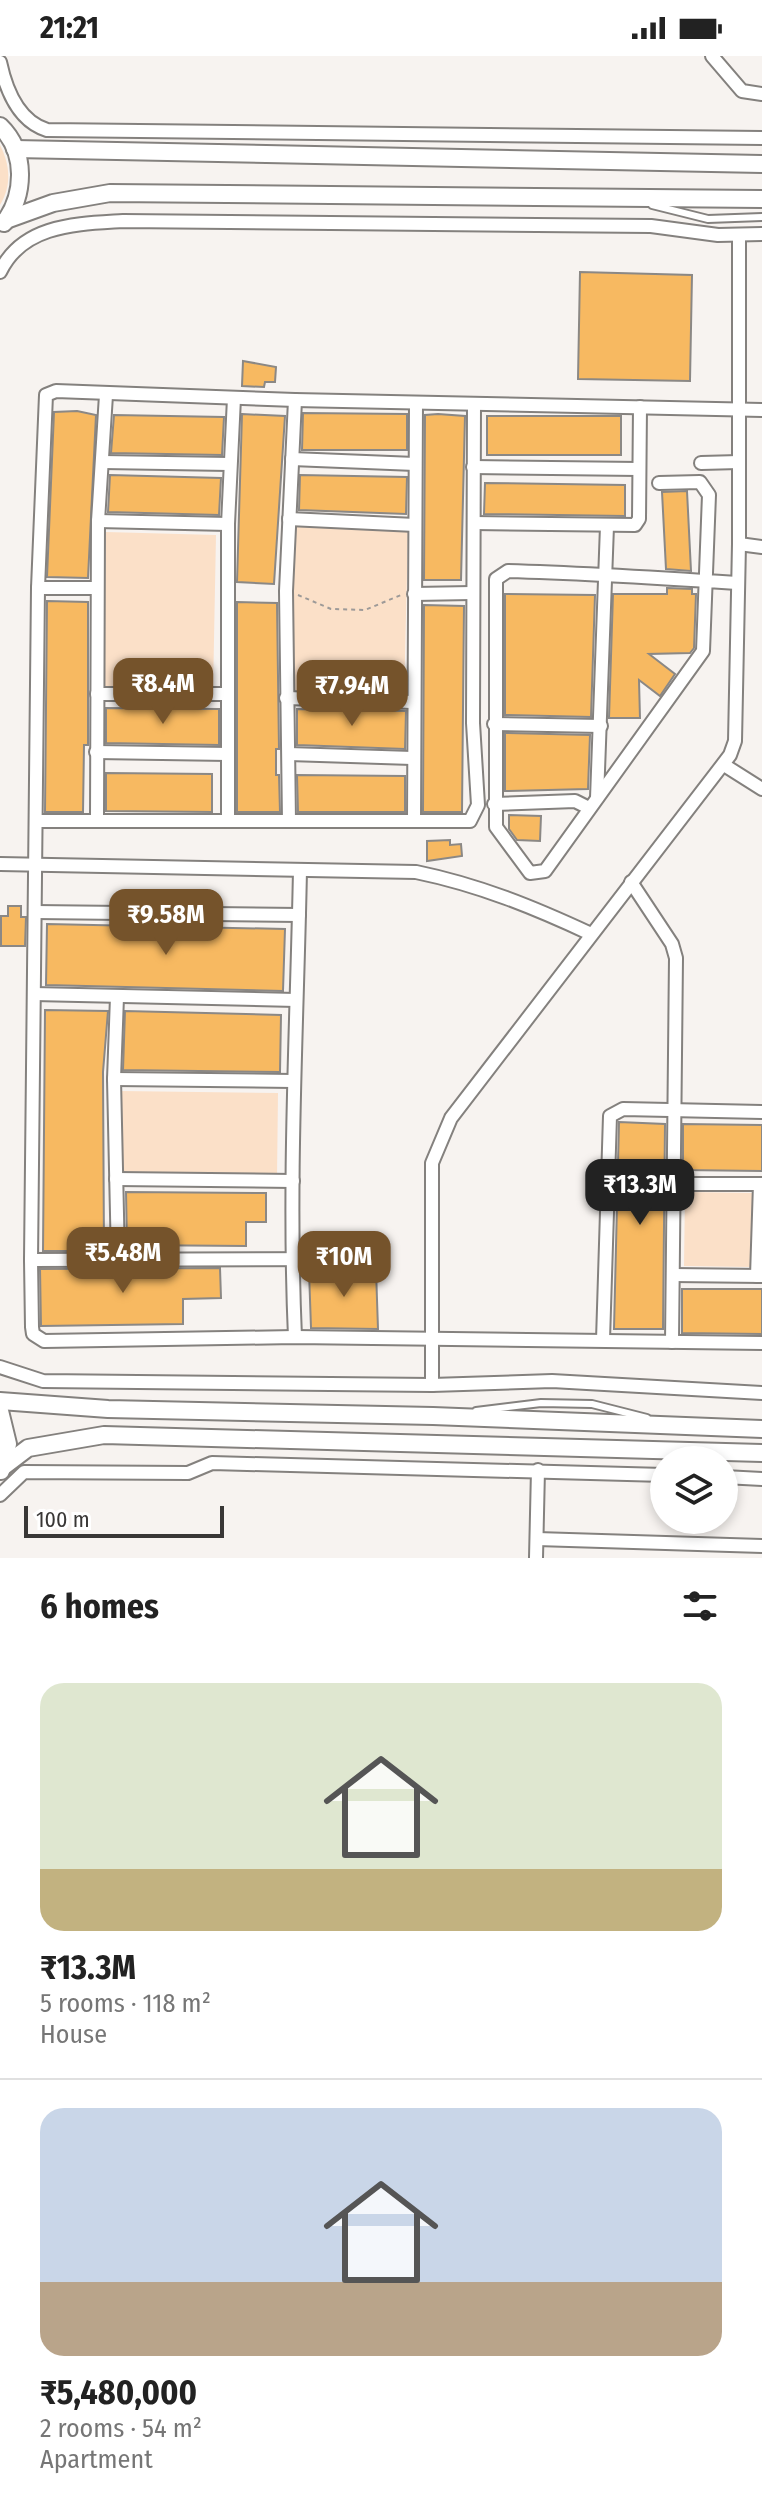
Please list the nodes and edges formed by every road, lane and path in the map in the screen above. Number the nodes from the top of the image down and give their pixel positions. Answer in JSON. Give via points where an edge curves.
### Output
{"nodes":[{"id":1,"x":712,"y":56,"type":"edge"},
{"id":2,"x":0,"y":62,"type":"edge"},
{"id":3,"x":762,"y":94,"type":"edge"},
{"id":4,"x":21,"y":114,"type":"junction"},
{"id":5,"x":2,"y":128,"type":"edge"},
{"id":6,"x":762,"y":138,"type":"edge"},
{"id":7,"x":15,"y":149,"type":"junction"},
{"id":8,"x":762,"y":164,"type":"edge"},
{"id":9,"x":142,"y":193,"type":"junction"},
{"id":10,"x":625,"y":198,"type":"junction"},
{"id":11,"x":762,"y":199,"type":"edge"},
{"id":12,"x":762,"y":217,"type":"edge"},
{"id":13,"x":144,"y":221,"type":"junction"},
{"id":14,"x":3,"y":224,"type":"edge"},
{"id":15,"x":762,"y":234,"type":"edge"},
{"id":16,"x":739,"y":235,"type":"junction"},
{"id":17,"x":0,"y":272,"type":"edge"},
{"id":18,"x":106,"y":395,"type":"junction"},
{"id":19,"x":234,"y":398,"type":"junction"},
{"id":20,"x":295,"y":400,"type":"junction"},
{"id":21,"x":416,"y":403,"type":"junction"},
{"id":22,"x":474,"y":404,"type":"junction"},
{"id":23,"x":640,"y":407,"type":"junction"},
{"id":24,"x":739,"y":410,"type":"junction"},
{"id":25,"x":762,"y":410,"type":"edge"},
{"id":26,"x":292,"y":459,"type":"junction"},
{"id":27,"x":103,"y":462,"type":"junction"},
{"id":28,"x":739,"y":462,"type":"junction"},
{"id":29,"x":701,"y":463,"type":"dead end"},
{"id":30,"x":229,"y":464,"type":"junction"},
{"id":31,"x":415,"y":464,"type":"junction"},
{"id":32,"x":473,"y":467,"type":"junction"},
{"id":33,"x":639,"y":469,"type":"junction"},
{"id":34,"x":659,"y":483,"type":"dead end"},
{"id":35,"x":289,"y":519,"type":"junction"},
{"id":36,"x":98,"y":521,"type":"junction"},
{"id":37,"x":474,"y":523,"type":"junction"},
{"id":38,"x":228,"y":524,"type":"junction"},
{"id":39,"x":415,"y":525,"type":"junction"},
{"id":40,"x":607,"y":526,"type":"junction"},
{"id":41,"x":739,"y":544,"type":"junction"},
{"id":42,"x":762,"y":547,"type":"edge"},
{"id":43,"x":604,"y":575,"type":"junction"},
{"id":44,"x":708,"y":581,"type":"junction"},
{"id":45,"x":737,"y":583,"type":"junction"},
{"id":46,"x":38,"y":588,"type":"junction"},
{"id":47,"x":97,"y":588,"type":"junction"},
{"id":48,"x":286,"y":591,"type":"junction"},
{"id":49,"x":472,"y":593,"type":"junction"},
{"id":50,"x":414,"y":594,"type":"junction"},
{"id":51,"x":97,"y":694,"type":"junction"},
{"id":52,"x":228,"y":694,"type":"junction"},
{"id":53,"x":286,"y":698,"type":"junction"},
{"id":54,"x":413,"y":702,"type":"junction"},
{"id":55,"x":494,"y":724,"type":"junction"},
{"id":56,"x":601,"y":726,"type":"junction"},
{"id":57,"x":96,"y":752,"type":"junction"},
{"id":58,"x":228,"y":754,"type":"junction"},
{"id":59,"x":289,"y":754,"type":"junction"},
{"id":60,"x":412,"y":758,"type":"junction"},
{"id":61,"x":724,"y":765,"type":"junction"},
{"id":62,"x":762,"y":789,"type":"edge"},
{"id":63,"x":593,"y":803,"type":"junction"},
{"id":64,"x":494,"y":804,"type":"junction"},
{"id":65,"x":97,"y":820,"type":"junction"},
{"id":66,"x":414,"y":820,"type":"junction"},
{"id":67,"x":36,"y":821,"type":"junction"},
{"id":68,"x":228,"y":821,"type":"junction"},
{"id":69,"x":289,"y":821,"type":"junction"},
{"id":70,"x":0,"y":864,"type":"edge"},
{"id":71,"x":37,"y":864,"type":"junction"},
{"id":72,"x":300,"y":870,"type":"junction"},
{"id":73,"x":631,"y":882,"type":"junction"},
{"id":74,"x":35,"y":912,"type":"junction"},
{"id":75,"x":299,"y":915,"type":"junction"},
{"id":76,"x":591,"y":934,"type":"junction"},
{"id":77,"x":34,"y":994,"type":"junction"},
{"id":78,"x":117,"y":997,"type":"junction"},
{"id":79,"x":296,"y":1000,"type":"junction"},
{"id":80,"x":114,"y":1079,"type":"junction"},
{"id":81,"x":293,"y":1081,"type":"junction"},
{"id":82,"x":677,"y":1110,"type":"junction"},
{"id":83,"x":762,"y":1112,"type":"edge"},
{"id":84,"x":116,"y":1179,"type":"junction"},
{"id":85,"x":293,"y":1181,"type":"junction"},
{"id":86,"x":674,"y":1184,"type":"junction"},
{"id":87,"x":761,"y":1184,"type":"edge"},
{"id":88,"x":291,"y":1258,"type":"junction"},
{"id":89,"x":118,"y":1259,"type":"junction"},
{"id":90,"x":380,"y":1259,"type":"dead end"},
{"id":91,"x":31,"y":1260,"type":"junction"},
{"id":92,"x":673,"y":1275,"type":"junction"},
{"id":93,"x":759,"y":1276,"type":"edge"},
{"id":94,"x":295,"y":1337,"type":"junction"},
{"id":95,"x":432,"y":1337,"type":"junction"},
{"id":96,"x":603,"y":1340,"type":"junction"},
{"id":97,"x":672,"y":1342,"type":"junction"},
{"id":98,"x":762,"y":1343,"type":"edge"},
{"id":99,"x":0,"y":1367,"type":"edge"},
{"id":100,"x":432,"y":1385,"type":"junction"},
{"id":101,"x":762,"y":1393,"type":"edge"},
{"id":102,"x":0,"y":1401,"type":"edge"},
{"id":103,"x":0,"y":1411,"type":"edge"},
{"id":104,"x":762,"y":1429,"type":"edge"},
{"id":105,"x":762,"y":1453,"type":"edge"},
{"id":106,"x":2,"y":1470,"type":"edge"},
{"id":107,"x":538,"y":1470,"type":"junction"},
{"id":108,"x":650,"y":1474,"type":"edge"},
{"id":109,"x":738,"y":1478,"type":"edge"},
{"id":110,"x":762,"y":1479,"type":"edge"},
{"id":111,"x":0,"y":1495,"type":"edge"},
{"id":112,"x":537,"y":1539,"type":"junction"},
{"id":113,"x":566,"y":1543,"type":"junction"},
{"id":114,"x":762,"y":1546,"type":"edge"},
{"id":115,"x":536,"y":1558,"type":"edge"},
{"id":116,"x":567,"y":1558,"type":"edge"}],
"edges":[{"from":1,"to":3,"type":"street","via":[[742,91]]},
{"from":2,"to":4,"type":"street"},
{"from":4,"to":5,"type":"street"},
{"from":4,"to":6,"type":"street","via":[[47,130]]},
{"from":5,"to":7,"type":"street"},
{"from":7,"to":8,"type":"street"},
{"from":7,"to":14,"type":"street","via":[[20,186]]},
{"from":9,"to":10,"type":"street"},
{"from":9,"to":13,"type":"street"},
{"from":9,"to":14,"type":"street","via":[[53,203]]},
{"from":10,"to":11,"type":"street"},
{"from":10,"to":12,"type":"lane","via":[[708,219]]},
{"from":13,"to":16,"type":"street","via":[[651,226]]},
{"from":13,"to":17,"type":"street","via":[[46,230],[21,245]]},
{"from":15,"to":16,"type":"street"},
{"from":16,"to":24,"type":"street"},
{"from":18,"to":19,"type":"street"},
{"from":18,"to":27,"type":"street"},
{"from":18,"to":46,"type":"street","via":[[56,391],[44,400]]},
{"from":19,"to":20,"type":"street"},
{"from":19,"to":30,"type":"street"},
{"from":20,"to":21,"type":"street"},
{"from":20,"to":26,"type":"street"},
{"from":21,"to":22,"type":"street"},
{"from":21,"to":31,"type":"street"},
{"from":22,"to":23,"type":"street"},
{"from":22,"to":32,"type":"street"},
{"from":23,"to":24,"type":"street"},
{"from":23,"to":33,"type":"street"},
{"from":24,"to":25,"type":"street"},
{"from":24,"to":28,"type":"street"},
{"from":26,"to":31,"type":"street"},
{"from":26,"to":35,"type":"street"},
{"from":27,"to":30,"type":"street"},
{"from":27,"to":36,"type":"street"},
{"from":28,"to":29,"type":"street"},
{"from":28,"to":41,"type":"street"},
{"from":30,"to":38,"type":"street"},
{"from":31,"to":39,"type":"street"},
{"from":32,"to":33,"type":"street"},
{"from":32,"to":37,"type":"street"},
{"from":33,"to":40,"type":"street","via":[[637,522]]},
{"from":34,"to":44,"type":"street","via":[[700,482],[706,487]]},
{"from":35,"to":39,"type":"street"},
{"from":35,"to":48,"type":"street"},
{"from":36,"to":38,"type":"street"},
{"from":36,"to":47,"type":"street"},
{"from":37,"to":40,"type":"street"},
{"from":37,"to":49,"type":"street"},
{"from":38,"to":52,"type":"street"},
{"from":39,"to":50,"type":"street"},
{"from":40,"to":43,"type":"street"},
{"from":41,"to":42,"type":"street"},
{"from":41,"to":45,"type":"street"},
{"from":43,"to":44,"type":"street"},
{"from":43,"to":55,"type":"street","via":[[508,571],[496,579]]},
{"from":43,"to":56,"type":"street"},
{"from":44,"to":45,"type":"street"},
{"from":44,"to":63,"type":"street","via":[[698,661]]},
{"from":45,"to":61,"type":"street","via":[[735,741]]},
{"from":46,"to":47,"type":"street"},
{"from":46,"to":67,"type":"street"},
{"from":47,"to":51,"type":"street"},
{"from":48,"to":50,"type":"path","via":[[331,609],[365,610],[394,595]]},
{"from":48,"to":53,"type":"street"},
{"from":49,"to":50,"type":"street"},
{"from":49,"to":66,"type":"street","via":[[477,812],[464,823]]},
{"from":50,"to":54,"type":"street"},
{"from":51,"to":52,"type":"street"},
{"from":51,"to":57,"type":"street"},
{"from":52,"to":58,"type":"street"},
{"from":53,"to":54,"type":"street"},
{"from":53,"to":59,"type":"street"},
{"from":54,"to":60,"type":"street"},
{"from":55,"to":56,"type":"street"},
{"from":55,"to":64,"type":"street"},
{"from":56,"to":63,"type":"street"},
{"from":57,"to":58,"type":"street"},
{"from":57,"to":65,"type":"street"},
{"from":58,"to":68,"type":"street"},
{"from":59,"to":60,"type":"street"},
{"from":59,"to":69,"type":"street"},
{"from":60,"to":66,"type":"street"},
{"from":61,"to":62,"type":"street"},
{"from":61,"to":73,"type":"street"},
{"from":63,"to":64,"type":"street"},
{"from":63,"to":64,"type":"street","via":[[545,871],[535,875],[498,835]]},
{"from":65,"to":67,"type":"street"},
{"from":65,"to":68,"type":"street"},
{"from":66,"to":69,"type":"street"},
{"from":67,"to":71,"type":"street"},
{"from":68,"to":69,"type":"street"},
{"from":70,"to":71,"type":"street"},
{"from":71,"to":72,"type":"street"},
{"from":71,"to":74,"type":"street"},
{"from":72,"to":75,"type":"street"},
{"from":72,"to":76,"type":"street","via":[[416,872],[461,881],[519,900]]},
{"from":73,"to":76,"type":"street"},
{"from":73,"to":82,"type":"street","via":[[675,951]]},
{"from":74,"to":75,"type":"street"},
{"from":74,"to":77,"type":"street"},
{"from":75,"to":79,"type":"street"},
{"from":76,"to":95,"type":"street","via":[[439,1139],[432,1163]]},
{"from":77,"to":78,"type":"street"},
{"from":77,"to":91,"type":"street"},
{"from":78,"to":79,"type":"street"},
{"from":78,"to":80,"type":"street"},
{"from":79,"to":81,"type":"street"},
{"from":80,"to":81,"type":"street"},
{"from":80,"to":84,"type":"street"},
{"from":81,"to":85,"type":"street"},
{"from":82,"to":83,"type":"street"},
{"from":82,"to":86,"type":"street"},
{"from":82,"to":96,"type":"street","via":[[623,1109],[607,1122]]},
{"from":84,"to":85,"type":"street"},
{"from":84,"to":89,"type":"street"},
{"from":85,"to":88,"type":"street"},
{"from":86,"to":87,"type":"street"},
{"from":86,"to":92,"type":"street"},
{"from":87,"to":93,"type":"street"},
{"from":88,"to":89,"type":"street"},
{"from":88,"to":90,"type":"street"},
{"from":88,"to":94,"type":"street"},
{"from":89,"to":91,"type":"street"},
{"from":91,"to":94,"type":"street","via":[[33,1334],[44,1341]]},
{"from":92,"to":93,"type":"street"},
{"from":92,"to":97,"type":"street"},
{"from":94,"to":95,"type":"street"},
{"from":95,"to":96,"type":"street"},
{"from":95,"to":100,"type":"street"},
{"from":96,"to":97,"type":"street"},
{"from":97,"to":98,"type":"street"},
{"from":99,"to":100,"type":"street","via":[[43,1381]]},
{"from":100,"to":101,"type":"street","via":[[552,1381]]},
{"from":102,"to":104,"type":"street","via":[[108,1409]]},
{"from":103,"to":106,"type":"street","via":[[8,1444]]},
{"from":105,"to":106,"type":"street","via":[[104,1435],[28,1448]]},
{"from":107,"to":108,"type":"street"},
{"from":107,"to":111,"type":"street","via":[[212,1463],[188,1473],[42,1470],[24,1472]]},
{"from":107,"to":112,"type":"street"},
{"from":109,"to":110,"type":"street"},
{"from":112,"to":113,"type":"street"},
{"from":112,"to":115,"type":"street"},
{"from":113,"to":114,"type":"street"},
{"from":113,"to":116,"type":"street"}]}
